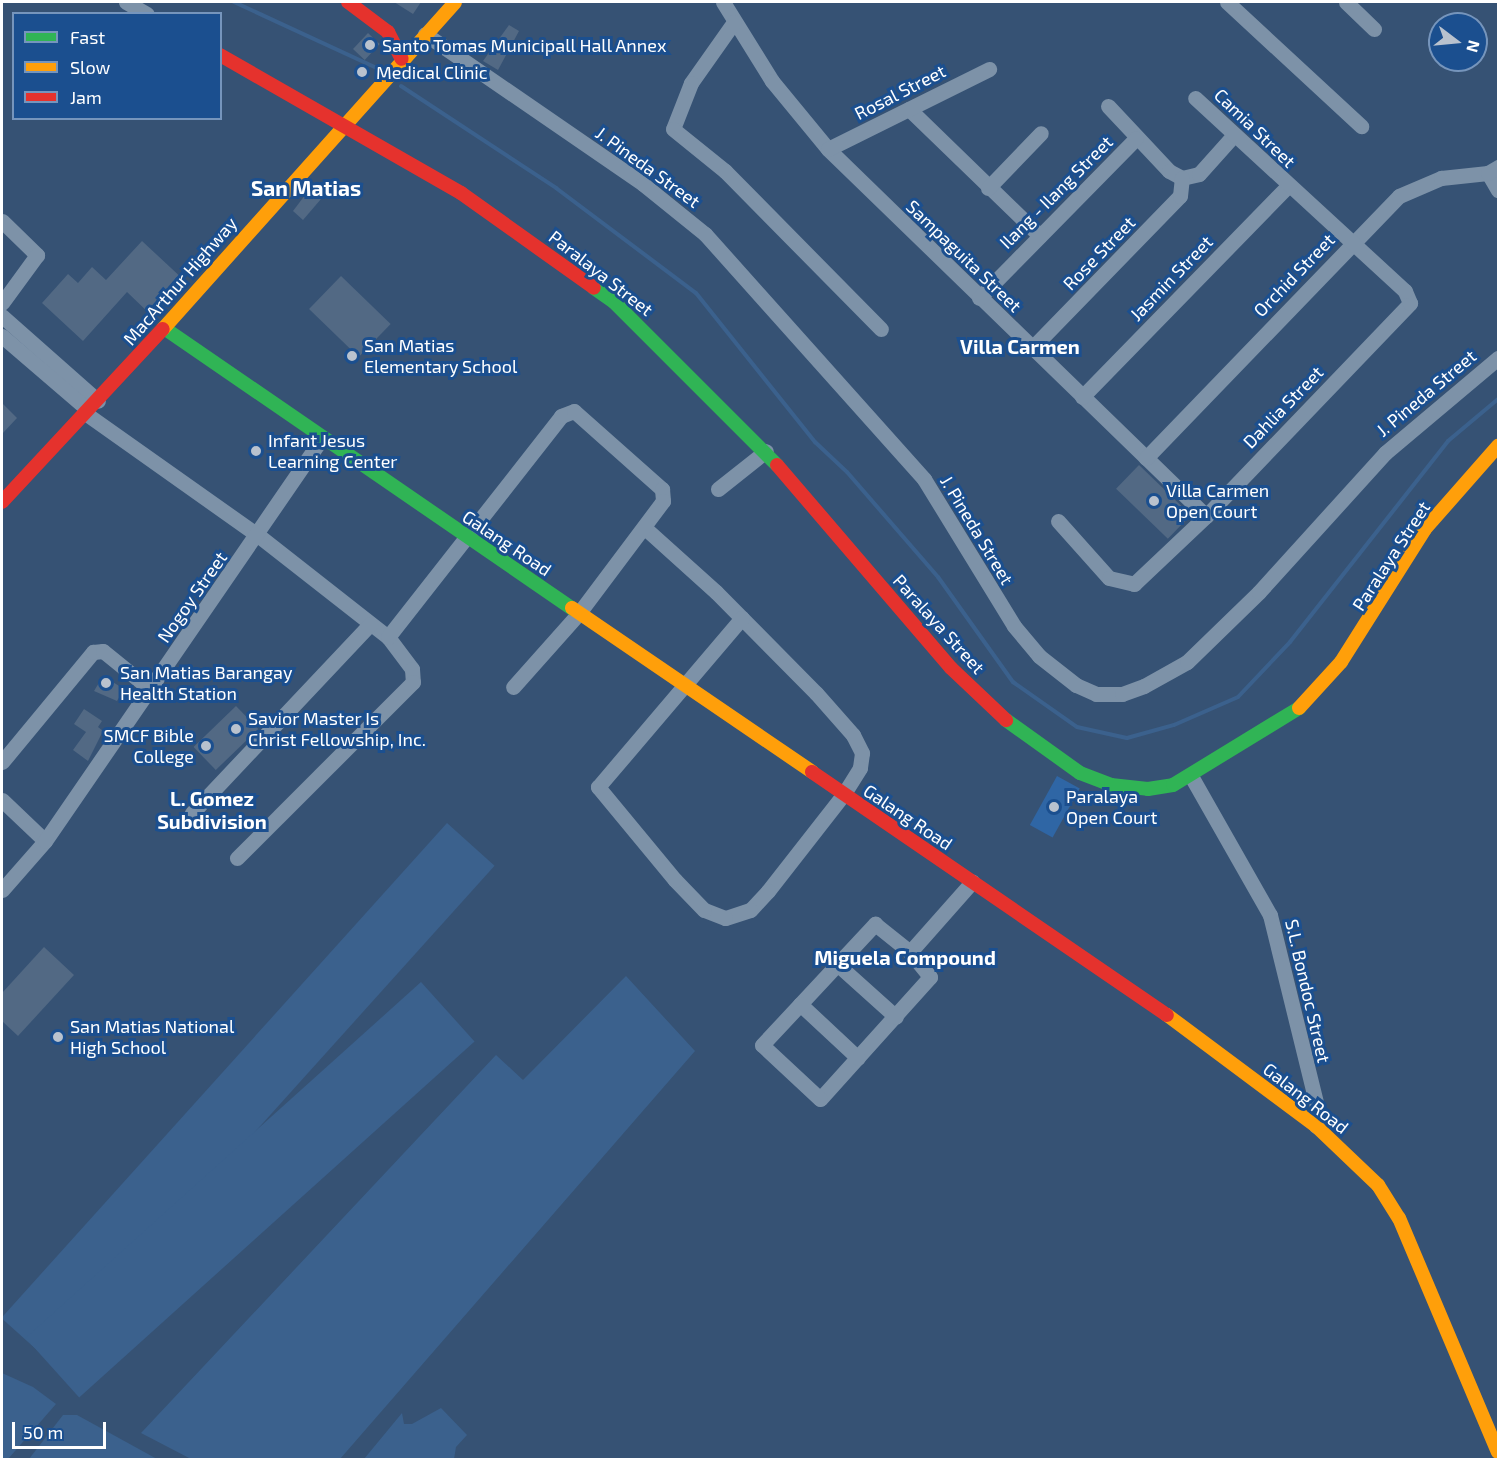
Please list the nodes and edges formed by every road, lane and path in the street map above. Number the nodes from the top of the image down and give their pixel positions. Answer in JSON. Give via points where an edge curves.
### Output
{"nodes":[{"id":1,"x":126,"y":2,"type":"edge"},
{"id":2,"x":348,"y":2,"type":"edge"},
{"id":3,"x":455,"y":2,"type":"edge"},
{"id":4,"x":723,"y":2,"type":"edge"},
{"id":5,"x":1227,"y":2,"type":"edge"},
{"id":6,"x":1346,"y":2,"type":"edge"},
{"id":7,"x":144,"y":12,"type":"edge"},
{"id":8,"x":376,"y":21,"type":"junction"},
{"id":9,"x":734,"y":22,"type":"junction"},
{"id":10,"x":1374,"y":29,"type":"dead end"},
{"id":11,"x":424,"y":35,"type":"junction"},
{"id":12,"x":222,"y":56,"type":"edge"},
{"id":13,"x":402,"y":59,"type":"junction"},
{"id":14,"x":989,"y":69,"type":"dead end"},
{"id":15,"x":1195,"y":98,"type":"dead end"},
{"id":16,"x":1108,"y":106,"type":"dead end"},
{"id":17,"x":909,"y":109,"type":"junction"},
{"id":18,"x":342,"y":126,"type":"junction"},
{"id":19,"x":1361,"y":126,"type":"dead end"},
{"id":20,"x":1041,"y":133,"type":"dead end"},
{"id":21,"x":1233,"y":136,"type":"junction"},
{"id":22,"x":1136,"y":138,"type":"junction"},
{"id":23,"x":828,"y":149,"type":"junction"},
{"id":24,"x":1493,"y":170,"type":"edge"},
{"id":25,"x":1182,"y":178,"type":"junction"},
{"id":26,"x":1288,"y":186,"type":"junction"},
{"id":27,"x":988,"y":188,"type":"junction"},
{"id":28,"x":1498,"y":190,"type":"edge"},
{"id":29,"x":2,"y":221,"type":"edge"},
{"id":30,"x":1040,"y":236,"type":"junction"},
{"id":31,"x":1351,"y":244,"type":"junction"},
{"id":32,"x":979,"y":298,"type":"junction"},
{"id":33,"x":2,"y":303,"type":"edge"},
{"id":34,"x":2,"y":316,"type":"edge"},
{"id":35,"x":164,"y":328,"type":"junction"},
{"id":36,"x":881,"y":329,"type":"dead end"},
{"id":37,"x":2,"y":336,"type":"edge"},
{"id":38,"x":1032,"y":348,"type":"junction"},
{"id":39,"x":1498,"y":358,"type":"edge"},
{"id":40,"x":1082,"y":397,"type":"junction"},
{"id":41,"x":90,"y":408,"type":"junction"},
{"id":42,"x":322,"y":438,"type":"junction"},
{"id":43,"x":1498,"y":446,"type":"edge"},
{"id":44,"x":766,"y":451,"type":"junction"},
{"id":45,"x":1146,"y":458,"type":"junction"},
{"id":46,"x":718,"y":489,"type":"dead end"},
{"id":47,"x":2,"y":502,"type":"edge"},
{"id":48,"x":1206,"y":516,"type":"junction"},
{"id":49,"x":1058,"y":521,"type":"dead end"},
{"id":50,"x":646,"y":529,"type":"junction"},
{"id":51,"x":259,"y":536,"type":"junction"},
{"id":52,"x":465,"y":536,"type":"junction"},
{"id":53,"x":579,"y":613,"type":"junction"},
{"id":54,"x":742,"y":618,"type":"junction"},
{"id":55,"x":370,"y":624,"type":"junction"},
{"id":56,"x":388,"y":637,"type":"junction"},
{"id":57,"x":684,"y":685,"type":"junction"},
{"id":58,"x":513,"y":687,"type":"dead end"},
{"id":59,"x":150,"y":689,"type":"junction"},
{"id":60,"x":2,"y":762,"type":"edge"},
{"id":61,"x":1191,"y":776,"type":"junction"},
{"id":62,"x":843,"y":795,"type":"junction"},
{"id":63,"x":2,"y":800,"type":"edge"},
{"id":64,"x":192,"y":813,"type":"dead end"},
{"id":65,"x":45,"y":841,"type":"junction"},
{"id":66,"x":237,"y":858,"type":"dead end"},
{"id":67,"x":972,"y":882,"type":"junction"},
{"id":68,"x":2,"y":890,"type":"edge"},
{"id":69,"x":910,"y":952,"type":"junction"},
{"id":70,"x":837,"y":964,"type":"junction"},
{"id":71,"x":800,"y":1004,"type":"junction"},
{"id":72,"x":896,"y":1017,"type":"junction"},
{"id":73,"x":858,"y":1058,"type":"junction"},
{"id":74,"x":1316,"y":1126,"type":"junction"},
{"id":75,"x":1498,"y":1452,"type":"edge"}],
"edges":[{"from":1,"to":7,"type":"street"},
{"from":2,"to":8,"type":"main road"},
{"from":3,"to":11,"type":"main road","name":"MacArthur Highway"},
{"from":4,"to":9,"type":"street","name":"Sampaguita Street"},
{"from":5,"to":19,"type":"street"},
{"from":6,"to":10,"type":"street"},
{"from":8,"to":11,"type":"main road"},
{"from":8,"to":13,"type":"main road"},
{"from":9,"to":23,"type":"street","name":"Sampaguita Street","via":[[772,81]]},
{"from":9,"to":36,"type":"street","via":[[691,83],[674,129],[725,171]]},
{"from":11,"to":13,"type":"main road","name":"MacArthur Highway"},
{"from":11,"to":39,"type":"street","name":"J. Pineda Street","via":[[643,184],[705,234],[924,479],[1020,634],[1067,678],[1096,694],[1122,694],[1144,687],[1187,662],[1259,592],[1385,453]]},
{"from":12,"to":18,"type":"main road","name":"Paralaya Street"},
{"from":13,"to":18,"type":"main road","name":"MacArthur Highway"},
{"from":14,"to":17,"type":"street","name":"Rosal Street"},
{"from":15,"to":21,"type":"street","name":"Camia Street"},
{"from":16,"to":22,"type":"street"},
{"from":17,"to":23,"type":"street","name":"Rosal Street"},
{"from":17,"to":27,"type":"street"},
{"from":18,"to":35,"type":"main road","name":"MacArthur Highway"},
{"from":18,"to":44,"type":"main road","name":"Paralaya Street","via":[[461,193],[614,302]]},
{"from":20,"to":27,"type":"street"},
{"from":21,"to":25,"type":"street","via":[[1199,174]]},
{"from":21,"to":26,"type":"street","name":"Camia Street"},
{"from":22,"to":25,"type":"street"},
{"from":22,"to":30,"type":"street","name":"Ilang - Ilang Street"},
{"from":23,"to":32,"type":"street","name":"Sampaguita Street"},
{"from":24,"to":28,"type":"street"},
{"from":24,"to":31,"type":"street","name":"Orchid Street","via":[[1441,178],[1407,190]]},
{"from":25,"to":38,"type":"street","name":"Rose Street","via":[[1180,196]]},
{"from":26,"to":31,"type":"street","name":"Dahlia Street"},
{"from":26,"to":40,"type":"street","name":"Jasmin Street"},
{"from":27,"to":30,"type":"street"},
{"from":29,"to":33,"type":"street","via":[[37,255]]},
{"from":30,"to":32,"type":"street","name":"Ilang - Ilang Street"},
{"from":31,"to":45,"type":"street","name":"Orchid Street"},
{"from":31,"to":48,"type":"street","name":"Dahlia Street","via":[[1405,291],[1410,297],[1407,310]]},
{"from":32,"to":38,"type":"street","name":"Sampaguita Street"},
{"from":34,"to":41,"type":"street"},
{"from":35,"to":41,"type":"main road","name":"MacArthur Highway"},
{"from":35,"to":42,"type":"main road","name":"Galang Road"},
{"from":37,"to":41,"type":"street"},
{"from":38,"to":40,"type":"street","name":"Sampaguita Street"},
{"from":40,"to":45,"type":"street","name":"Sampaguita Street"},
{"from":41,"to":47,"type":"main road","name":"MacArthur Highway"},
{"from":41,"to":51,"type":"street"},
{"from":42,"to":51,"type":"street","name":"Nogoy Street"},
{"from":42,"to":52,"type":"main road","name":"Galang Road"},
{"from":43,"to":61,"type":"main road","name":"Paralaya Street","via":[[1425,530],[1341,662],[1296,711]]},
{"from":44,"to":46,"type":"street"},
{"from":44,"to":61,"type":"main road","name":"Paralaya Street","via":[[840,543],[951,668],[1021,734],[1080,774],[1111,786],[1148,789]]},
{"from":45,"to":48,"type":"street","name":"Sampaguita Street"},
{"from":48,"to":49,"type":"street","name":"Dahlia Street","via":[[1134,584],[1109,578]]},
{"from":50,"to":52,"type":"street","via":[[663,501],[662,489],[570,410]]},
{"from":50,"to":53,"type":"street"},
{"from":50,"to":54,"type":"street"},
{"from":51,"to":55,"type":"street"},
{"from":51,"to":59,"type":"street","name":"Nogoy Street"},
{"from":52,"to":53,"type":"main road","name":"Galang Road"},
{"from":52,"to":56,"type":"street"},
{"from":53,"to":57,"type":"main road","name":"Galang Road"},
{"from":53,"to":58,"type":"street"},
{"from":54,"to":57,"type":"street"},
{"from":54,"to":62,"type":"street","via":[[853,735],[862,759]]},
{"from":55,"to":56,"type":"street"},
{"from":55,"to":64,"type":"street"},
{"from":56,"to":66,"type":"street","via":[[412,669],[413,682]]},
{"from":57,"to":62,"type":"main road","name":"Galang Road"},
{"from":57,"to":62,"type":"street","via":[[598,787],[704,910],[725,918],[750,910]]},
{"from":59,"to":60,"type":"street","via":[[103,651],[93,652]]},
{"from":59,"to":65,"type":"street","name":"Nogoy Street"},
{"from":61,"to":74,"type":"street","name":"S.L. Bondoc Street","via":[[1270,915],[1317,1106]]},
{"from":62,"to":67,"type":"main road","name":"Galang Road"},
{"from":63,"to":65,"type":"street"},
{"from":65,"to":68,"type":"street","name":"Nogoy Street"},
{"from":67,"to":69,"type":"street"},
{"from":67,"to":74,"type":"main road","name":"Galang Road","via":[[1181,1025]]},
{"from":69,"to":70,"type":"street","via":[[875,924]]},
{"from":69,"to":72,"type":"street","via":[[930,977]]},
{"from":70,"to":71,"type":"street"},
{"from":70,"to":72,"type":"street"},
{"from":71,"to":73,"type":"street"},
{"from":71,"to":73,"type":"street","via":[[762,1045],[820,1099]]},
{"from":72,"to":73,"type":"street"},
{"from":74,"to":75,"type":"main road","name":"Galang Road","via":[[1378,1185],[1399,1218]]}]}
